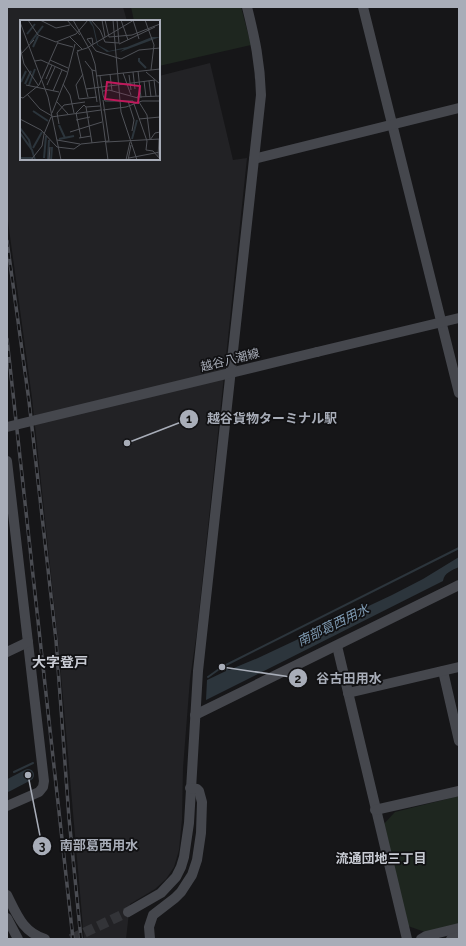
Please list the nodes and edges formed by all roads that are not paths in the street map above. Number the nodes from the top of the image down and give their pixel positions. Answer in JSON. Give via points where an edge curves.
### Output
{"nodes":[{"id":1,"x":247,"y":7,"type":"edge"},
{"id":2,"x":363,"y":7,"type":"edge"},
{"id":3,"x":459,"y":108,"type":"edge"},
{"id":4,"x":392,"y":125,"type":"junction"},
{"id":5,"x":254,"y":159,"type":"junction"},
{"id":6,"x":459,"y":318,"type":"edge"},
{"id":7,"x":441,"y":323,"type":"junction"},
{"id":8,"x":459,"y":393,"type":"edge"},
{"id":9,"x":7,"y":427,"type":"edge"},
{"id":10,"x":7,"y":461,"type":"edge"},
{"id":11,"x":459,"y":585,"type":"edge"},
{"id":12,"x":28,"y":642,"type":"junction"},
{"id":13,"x":337,"y":646,"type":"junction"},
{"id":14,"x":7,"y":652,"type":"edge"},
{"id":15,"x":459,"y":667,"type":"edge"},
{"id":16,"x":443,"y":671,"type":"junction"},
{"id":17,"x":348,"y":693,"type":"junction"},
{"id":18,"x":195,"y":716,"type":"junction"},
{"id":19,"x":459,"y":741,"type":"edge"},
{"id":20,"x":190,"y":788,"type":"junction"},
{"id":21,"x":459,"y":791,"type":"edge"},
{"id":22,"x":7,"y":806,"type":"edge"},
{"id":23,"x":375,"y":810,"type":"junction"},
{"id":24,"x":7,"y":895,"type":"edge"},
{"id":25,"x":128,"y":912,"type":"tunnel mouth"},
{"id":26,"x":7,"y":918,"type":"edge"},
{"id":27,"x":459,"y":928,"type":"edge"},
{"id":28,"x":459,"y":937,"type":"edge"},
{"id":29,"x":18,"y":939,"type":"edge"},
{"id":30,"x":45,"y":939,"type":"edge"},
{"id":31,"x":150,"y":939,"type":"edge"},
{"id":32,"x":406,"y":939,"type":"edge"},
{"id":33,"x":421,"y":939,"type":"edge"},
{"id":34,"x":451,"y":939,"type":"edge"}],
"edges":[{"from":1,"to":5,"type":"street","via":[[260,70],[261,95]]},
{"from":2,"to":4,"type":"street"},
{"from":3,"to":4,"type":"street"},
{"from":4,"to":5,"type":"street"},
{"from":4,"to":7,"type":"street"},
{"from":5,"to":18,"type":"street"},
{"from":6,"to":7,"type":"street","name":"越谷八潮線"},
{"from":7,"to":8,"type":"street"},
{"from":7,"to":9,"type":"street","name":"越谷八潮線","bridge":true},
{"from":10,"to":12,"type":"street"},
{"from":11,"to":13,"type":"street"},
{"from":12,"to":14,"type":"street"},
{"from":12,"to":22,"type":"street","via":[[44,781],[38,792]]},
{"from":13,"to":17,"type":"street"},
{"from":13,"to":18,"type":"street"},
{"from":15,"to":16,"type":"street"},
{"from":16,"to":17,"type":"street"},
{"from":16,"to":19,"type":"street"},
{"from":17,"to":23,"type":"street"},
{"from":18,"to":20,"type":"street"},
{"from":20,"to":25,"type":"street","via":[[189,823],[181,867],[161,893]]},
{"from":20,"to":31,"type":"street","via":[[199,791],[202,802],[197,860],[181,892],[150,920]]},
{"from":21,"to":23,"type":"street"},
{"from":23,"to":32,"type":"street"},
{"from":24,"to":30,"type":"street","via":[[21,922],[28,930]]},
{"from":26,"to":29,"type":"street"},
{"from":27,"to":33,"type":"street"},
{"from":28,"to":34,"type":"street"}]}
